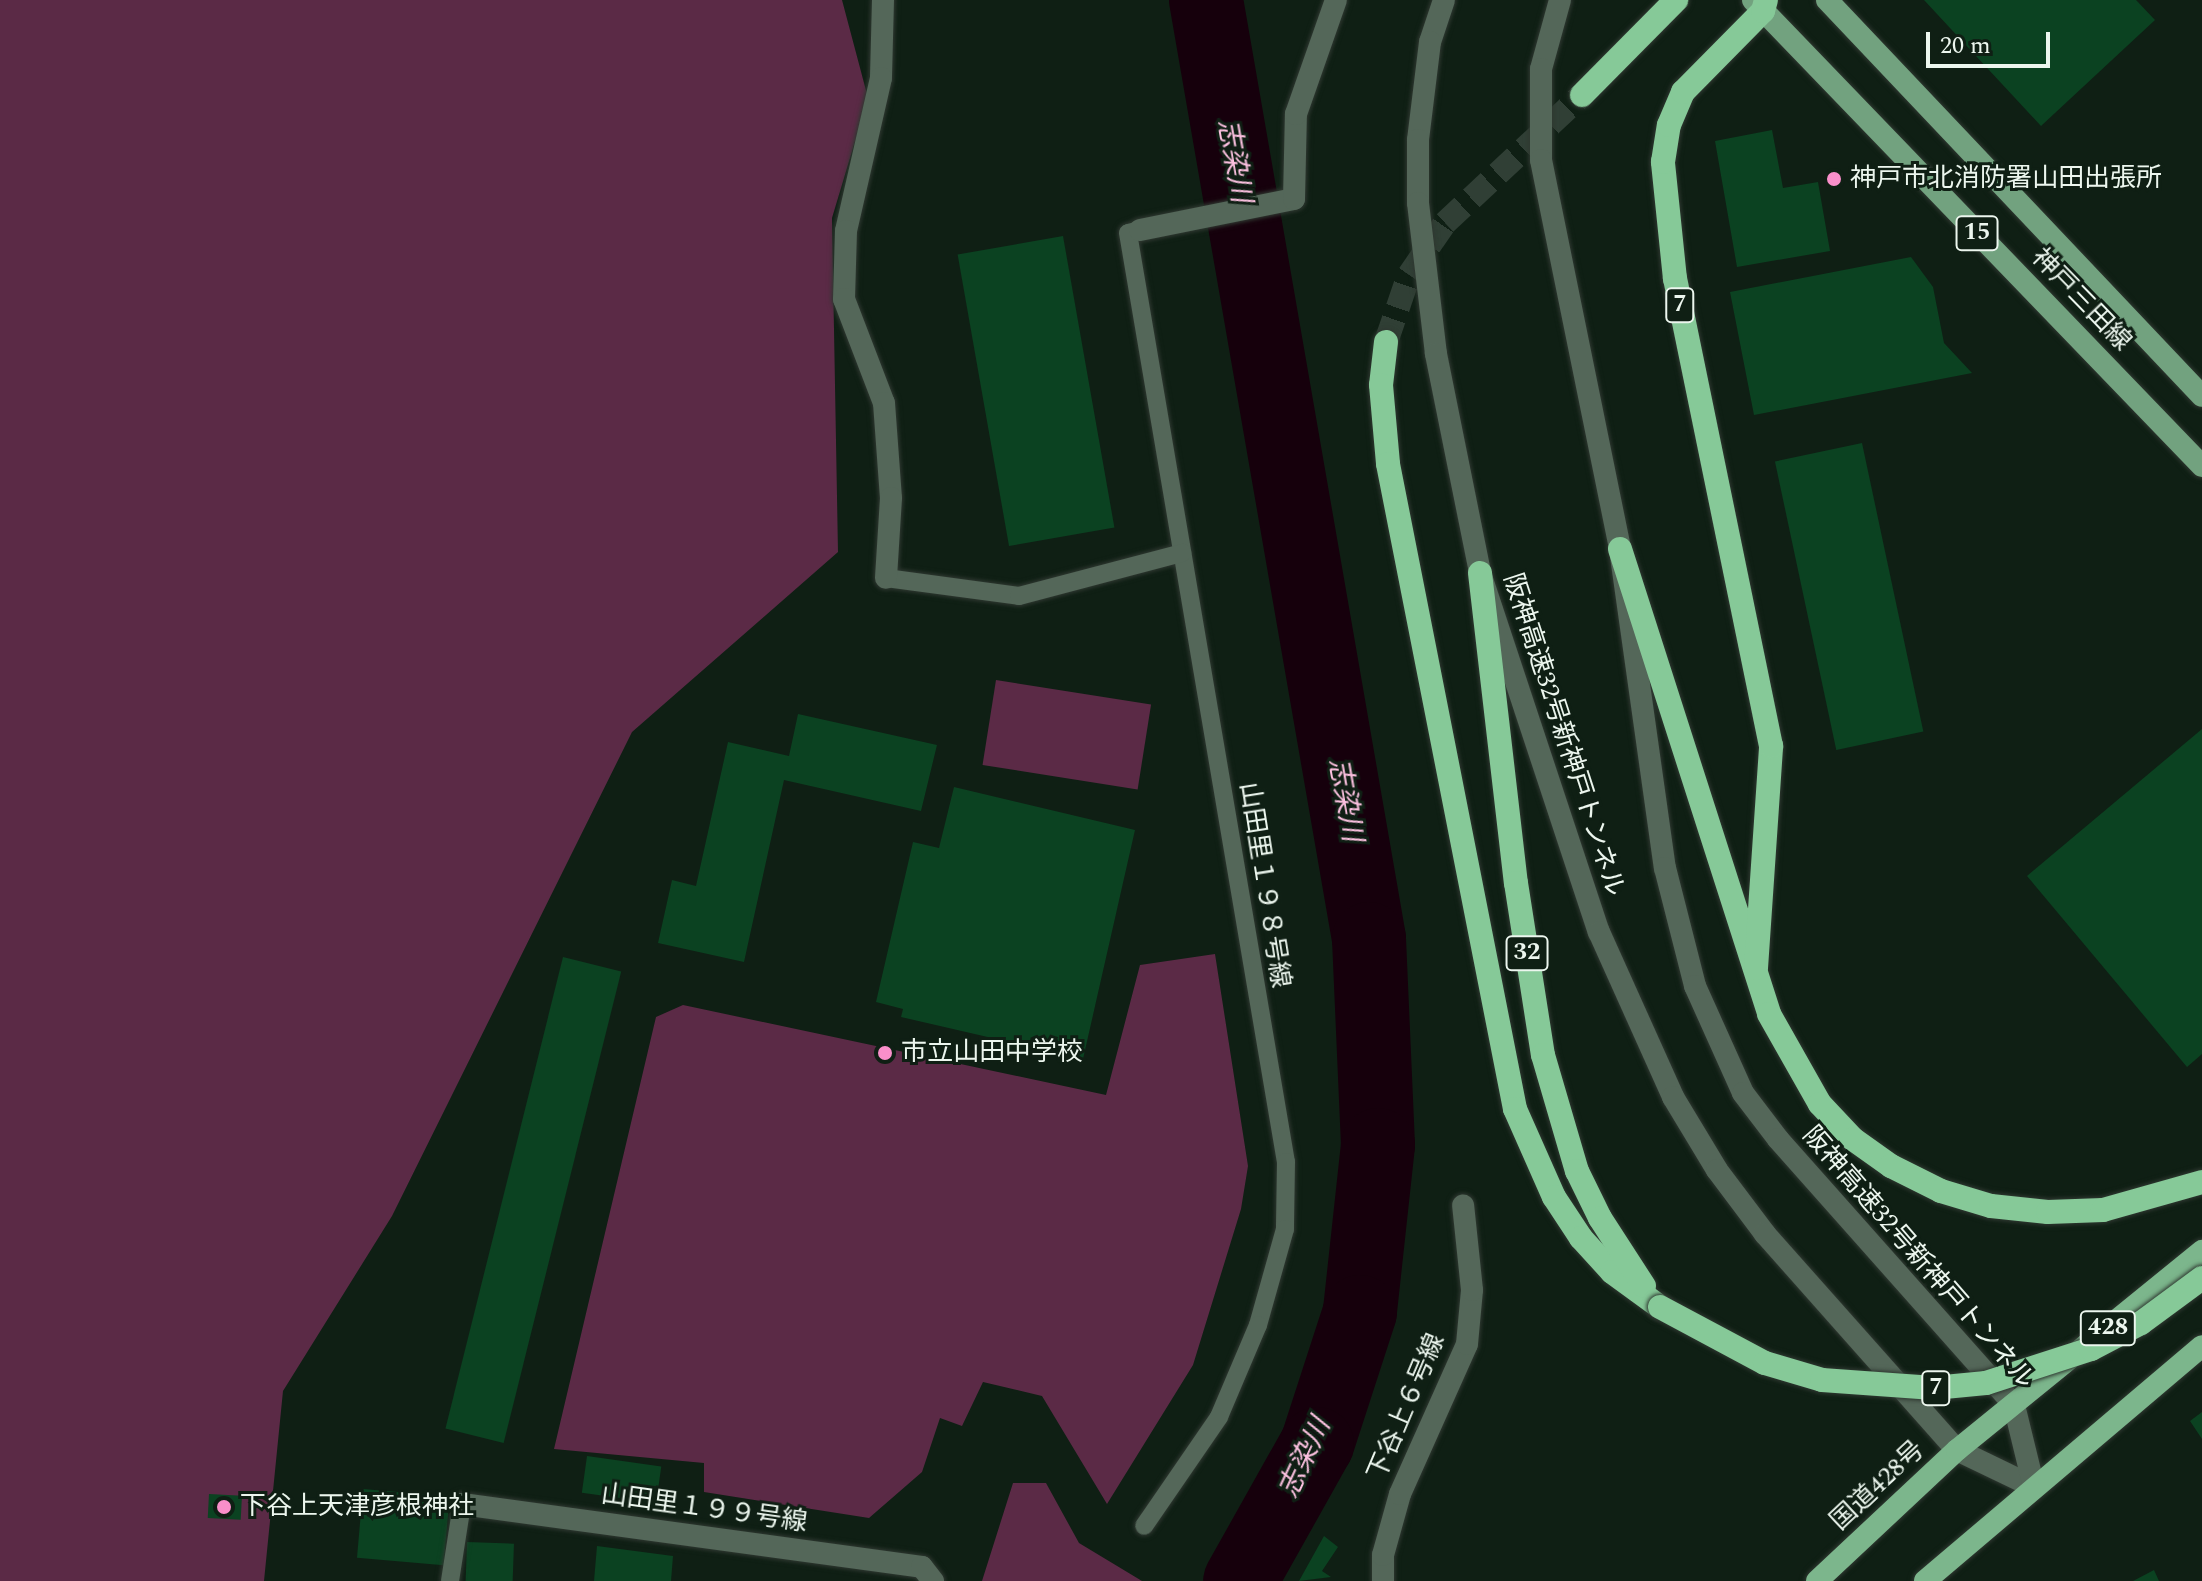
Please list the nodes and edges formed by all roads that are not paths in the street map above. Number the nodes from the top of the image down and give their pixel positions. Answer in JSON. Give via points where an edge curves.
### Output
{"nodes":[{"id":1,"x":883,"y":0,"type":"edge"},
{"id":2,"x":1336,"y":0,"type":"edge"},
{"id":3,"x":1444,"y":0,"type":"edge"},
{"id":4,"x":1560,"y":0,"type":"edge"},
{"id":5,"x":1676,"y":0,"type":"edge"},
{"id":6,"x":1827,"y":0,"type":"edge"},
{"id":7,"x":1761,"y":4,"type":"edge"},
{"id":8,"x":1582,"y":95,"type":"tunnel mouth"},
{"id":9,"x":1140,"y":230,"type":"joint"},
{"id":10,"x":1386,"y":342,"type":"tunnel mouth"},
{"id":11,"x":2202,"y":396,"type":"edge"},
{"id":12,"x":2202,"y":466,"type":"edge"},
{"id":13,"x":1620,"y":549,"type":"junction"},
{"id":14,"x":1182,"y":553,"type":"junction"},
{"id":15,"x":1480,"y":573,"type":"junction"},
{"id":16,"x":886,"y":578,"type":"joint"},
{"id":17,"x":1756,"y":968,"type":"junction"},
{"id":18,"x":2202,"y":1182,"type":"edge"},
{"id":19,"x":1463,"y":1205,"type":"dead end"},
{"id":20,"x":2202,"y":1251,"type":"edge"},
{"id":21,"x":2202,"y":1278,"type":"edge"},
{"id":22,"x":1660,"y":1307,"type":"junction"},
{"id":23,"x":2202,"y":1346,"type":"edge"},
{"id":24,"x":2014,"y":1405,"type":"junction"},
{"id":25,"x":1957,"y":1450,"type":"junction"},
{"id":26,"x":2034,"y":1487,"type":"junction"},
{"id":27,"x":462,"y":1504,"type":"joint"},
{"id":28,"x":1144,"y":1526,"type":"dead end"},
{"id":29,"x":450,"y":1581,"type":"edge"},
{"id":30,"x":933,"y":1581,"type":"edge"},
{"id":31,"x":1383,"y":1581,"type":"edge"},
{"id":32,"x":1817,"y":1581,"type":"edge"},
{"id":33,"x":1925,"y":1581,"type":"edge"}],
"edges":[{"from":1,"to":16,"type":"street","via":[[881,78],[846,231],[844,299],[884,403],[891,498]]},
{"from":2,"to":9,"type":"street","via":[[1296,114],[1294,199]]},
{"from":3,"to":15,"type":"street","name":"阪神高速32号新神戸トンネル","number":"32","via":[[1422,92],[1418,203],[1436,354]]},
{"from":4,"to":13,"type":"street","name":"阪神高速32号新神戸トンネル","via":[[1541,69],[1541,160]]},
{"from":5,"to":8,"type":"highway"},
{"from":6,"to":11,"type":"main road","name":"神戸三田線","number":"15"},
{"from":7,"to":12,"type":"main road","name":"神戸三田線","number":"15"},
{"from":7,"to":17,"type":"highway","number":"7","via":[[1683,92],[1669,125],[1663,162],[1675,279],[1771,746]]},
{"from":9,"to":14,"type":"lane","name":"山田里１９８号線","via":[[1128,233]]},
{"from":10,"to":22,"type":"highway","via":[[1381,385],[1388,464],[1515,1109],[1554,1197],[1581,1238],[1612,1272]]},
{"from":13,"to":17,"type":"highway","number":"7"},
{"from":13,"to":24,"type":"street","name":"阪神高速32号新神戸トンネル","via":[[1665,868],[1695,986],[1717,1041],[1743,1093],[1778,1139]]},
{"from":14,"to":16,"type":"lane","via":[[1019,596]]},
{"from":14,"to":28,"type":"lane","name":"山田里１９８号線","via":[[1286,1162],[1285,1229],[1258,1325],[1219,1417]]},
{"from":15,"to":22,"type":"highway","number":"32","via":[[1516,883],[1552,1094],[1600,1218]]},
{"from":15,"to":25,"type":"street","name":"阪神高速32号新神戸トンネル","number":"32","via":[[1599,932],[1673,1097],[1717,1170],[1765,1234]]},
{"from":17,"to":18,"type":"highway","number":"7","via":[[1769,1014],[1820,1104],[1853,1139],[1941,1191],[1991,1206],[2048,1212],[2103,1210]]},
{"from":19,"to":31,"type":"street","name":"下谷上６号線","via":[[1472,1290],[1467,1344],[1400,1494],[1383,1555]]},
{"from":20,"to":24,"type":"highway","name":"国道428号","number":"428"},
{"from":21,"to":22,"type":"highway","number":"7","bridge":true,"via":[[2141,1323],[2091,1349],[1986,1383],[1934,1388],[1822,1380],[1765,1363]]},
{"from":23,"to":26,"type":"highway"},
{"from":24,"to":25,"type":"highway","name":"国道428号","number":"428"},
{"from":24,"to":26,"type":"street","name":"阪神高速32号新神戸トンネル"},
{"from":25,"to":26,"type":"street","name":"阪神高速32号新神戸トンネル","number":"32"},
{"from":25,"to":32,"type":"highway","name":"国道428号","number":"428"},
{"from":26,"to":33,"type":"highway"},
{"from":27,"to":29,"type":"lane"},
{"from":27,"to":30,"type":"street","name":"山田里１９９号線","via":[[922,1567]]}]}
